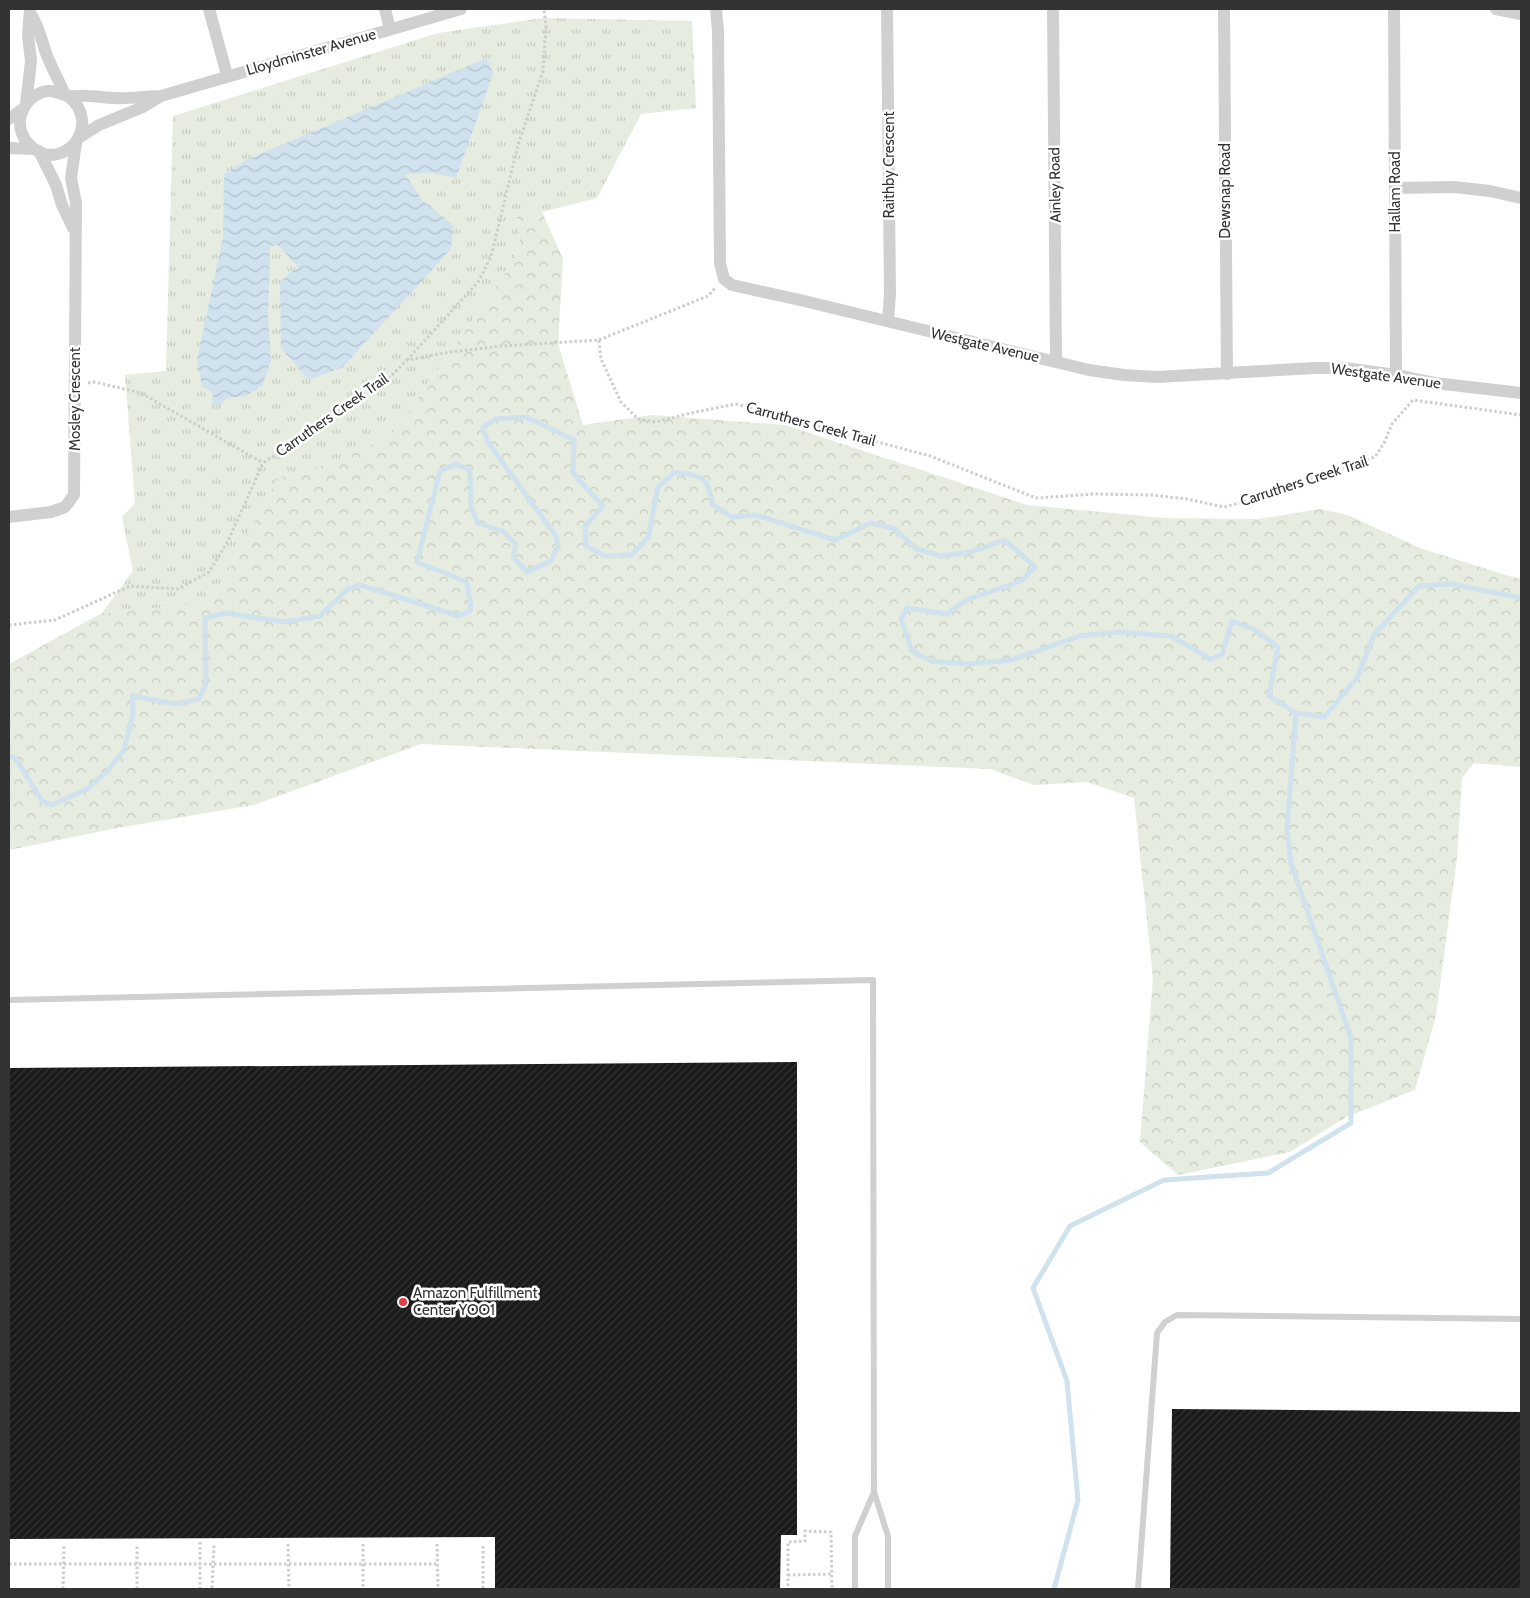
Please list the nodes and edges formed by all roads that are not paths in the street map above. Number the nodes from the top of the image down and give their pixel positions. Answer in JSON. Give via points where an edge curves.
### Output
{"nodes":[{"id":1,"x":209,"y":9,"type":"edge"},
{"id":2,"x":385,"y":9,"type":"edge"},
{"id":3,"x":461,"y":9,"type":"edge"},
{"id":4,"x":716,"y":9,"type":"edge"},
{"id":5,"x":887,"y":9,"type":"edge"},
{"id":6,"x":1053,"y":9,"type":"edge"},
{"id":7,"x":1224,"y":9,"type":"edge"},
{"id":8,"x":1394,"y":9,"type":"edge"},
{"id":9,"x":1496,"y":9,"type":"edge"},
{"id":10,"x":30,"y":11,"type":"edge"},
{"id":11,"x":1521,"y":14,"type":"edge"},
{"id":12,"x":390,"y":28,"type":"junction"},
{"id":13,"x":227,"y":76,"type":"junction"},
{"id":14,"x":66,"y":94,"type":"junction"},
{"id":15,"x":161,"y":96,"type":"junction"},
{"id":16,"x":25,"y":106,"type":"junction"},
{"id":17,"x":9,"y":119,"type":"edge"},
{"id":18,"x":78,"y":140,"type":"junction"},
{"id":19,"x":9,"y":148,"type":"edge"},
{"id":20,"x":37,"y":150,"type":"junction"},
{"id":21,"x":1395,"y":188,"type":"junction"},
{"id":22,"x":1521,"y":198,"type":"edge"},
{"id":23,"x":74,"y":231,"type":"junction"},
{"id":24,"x":888,"y":321,"type":"junction"},
{"id":25,"x":1056,"y":361,"type":"junction"},
{"id":26,"x":1227,"y":374,"type":"junction"},
{"id":27,"x":1396,"y":375,"type":"junction"},
{"id":28,"x":1521,"y":393,"type":"edge"},
{"id":29,"x":9,"y":517,"type":"edge"},
{"id":30,"x":9,"y":1000,"type":"edge"},
{"id":31,"x":1521,"y":1319,"type":"edge"},
{"id":32,"x":874,"y":1492,"type":"junction"},
{"id":33,"x":855,"y":1589,"type":"edge"},
{"id":34,"x":888,"y":1589,"type":"edge"},
{"id":35,"x":1138,"y":1589,"type":"edge"}],
"edges":[{"from":1,"to":13,"type":"street"},
{"from":2,"to":12,"type":"street"},
{"from":3,"to":12,"type":"street","name":"Lloydminster Avenue"},
{"from":4,"to":24,"type":"street","name":"Westgate Avenue","via":[[720,263],[724,279],[732,285]]},
{"from":5,"to":24,"type":"street","name":"Raithby Crescent"},
{"from":6,"to":25,"type":"street","name":"Ainley Road"},
{"from":7,"to":26,"type":"street","name":"Dewsnap Road"},
{"from":8,"to":21,"type":"street","name":"Hallam Road"},
{"from":9,"to":11,"type":"street"},
{"from":10,"to":14,"type":"street"},
{"from":10,"to":16,"type":"street","via":[[31,61]]},
{"from":12,"to":13,"type":"street","name":"Lloydminster Avenue"},
{"from":13,"to":15,"type":"street","name":"Lloydminster Avenue"},
{"from":14,"to":15,"type":"street","name":"Lloydminster Avenue","via":[[116,98]]},
{"from":14,"to":16,"type":"street","via":[[43,92]]},
{"from":14,"to":18,"type":"street","via":[[82,114]]},
{"from":15,"to":18,"type":"street","name":"Lloydminster Avenue","via":[[99,125]]},
{"from":16,"to":17,"type":"street"},
{"from":16,"to":20,"type":"street","via":[[20,122],[21,132]]},
{"from":18,"to":20,"type":"street","via":[[61,153],[48,154]]},
{"from":18,"to":23,"type":"street","name":"Mosley Crescent","via":[[72,178],[76,203]]},
{"from":19,"to":20,"type":"street"},
{"from":20,"to":23,"type":"street","name":"Mosley Crescent","via":[[56,185]]},
{"from":21,"to":22,"type":"street","via":[[1467,188]]},
{"from":21,"to":27,"type":"street","name":"Hallam Road"},
{"from":23,"to":29,"type":"street","name":"Mosley Crescent","via":[[74,495],[65,507],[51,512]]},
{"from":24,"to":25,"type":"street","name":"Westgate Avenue"},
{"from":25,"to":26,"type":"street","name":"Westgate Avenue","via":[[1124,375]]},
{"from":26,"to":27,"type":"street","name":"Westgate Avenue","via":[[1345,368]]},
{"from":27,"to":28,"type":"street","name":"Westgate Avenue"},
{"from":30,"to":32,"type":"lane","via":[[873,980]]},
{"from":31,"to":35,"type":"lane","via":[[1176,1315],[1165,1322],[1157,1333]]},
{"from":32,"to":33,"type":"lane","via":[[855,1536]]},
{"from":32,"to":34,"type":"lane","via":[[888,1536]]}]}
